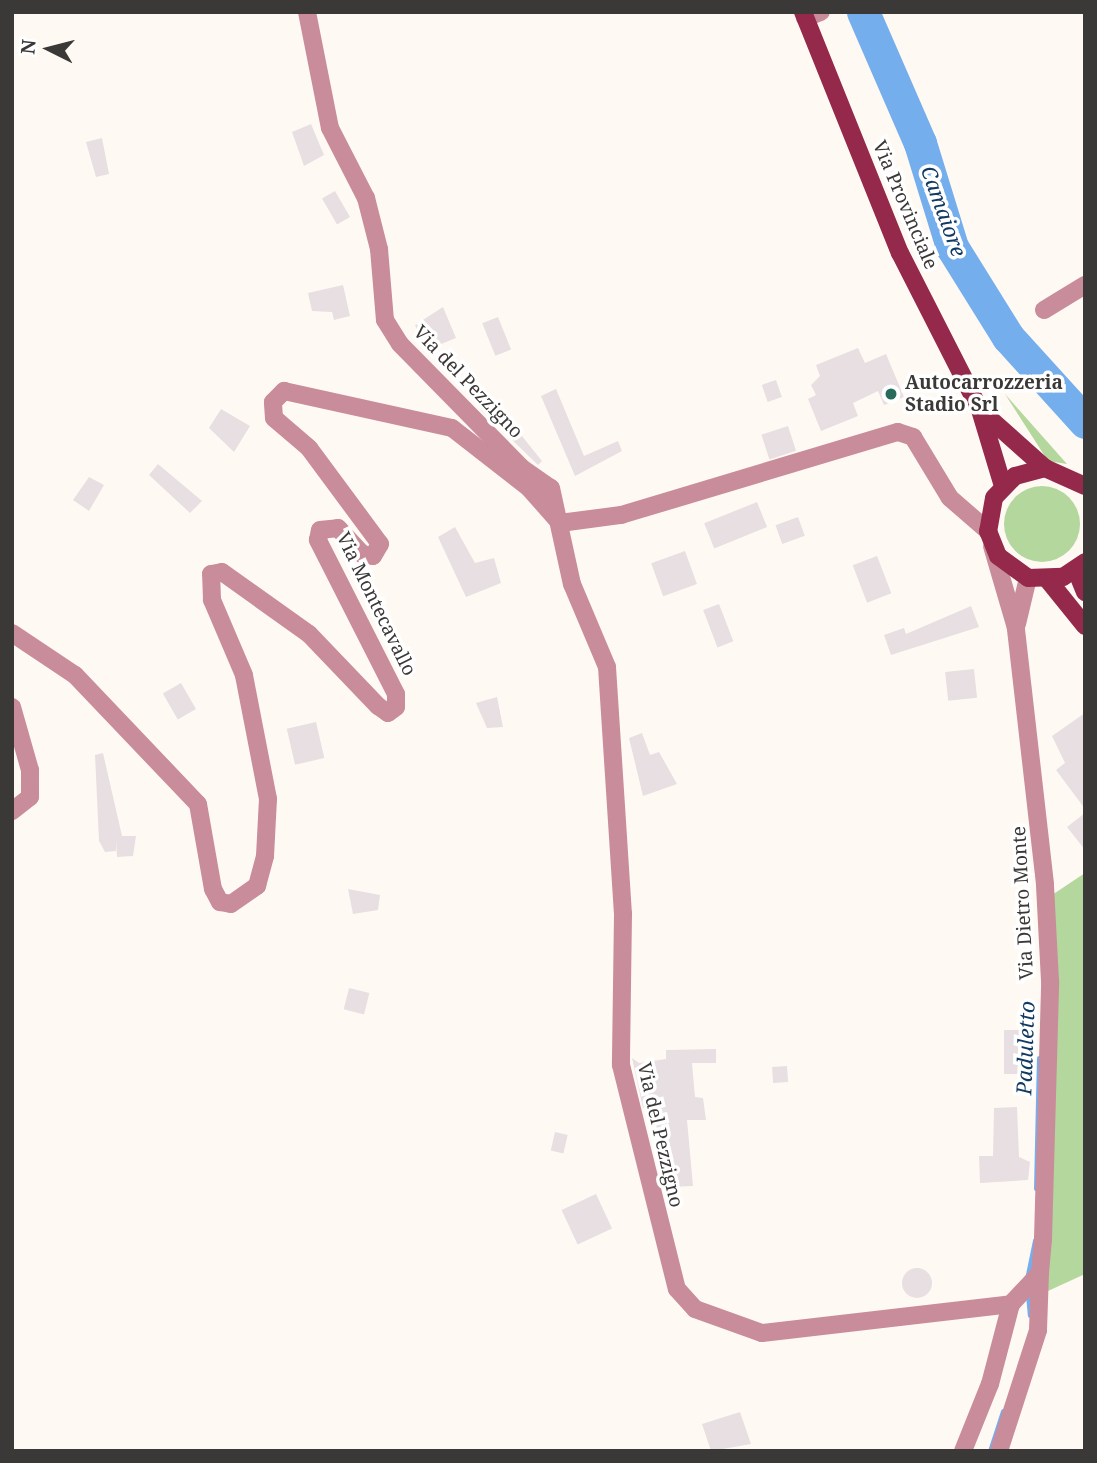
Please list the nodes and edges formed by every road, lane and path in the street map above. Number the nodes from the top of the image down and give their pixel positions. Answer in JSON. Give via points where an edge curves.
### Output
{"nodes":[{"id":1,"x":307,"y":12,"type":"edge"},
{"id":2,"x":809,"y":14,"type":"edge"},
{"id":3,"x":1085,"y":285,"type":"edge"},
{"id":4,"x":1044,"y":310,"type":"dead end"},
{"id":5,"x":980,"y":410,"type":"junction"},
{"id":6,"x":1045,"y":468,"type":"junction"},
{"id":7,"x":1003,"y":486,"type":"junction"},
{"id":8,"x":1085,"y":486,"type":"edge"},
{"id":9,"x":989,"y":512,"type":"junction"},
{"id":10,"x":971,"y":514,"type":"junction"},
{"id":11,"x":559,"y":523,"type":"junction"},
{"id":12,"x":990,"y":537,"type":"junction"},
{"id":13,"x":1081,"y":566,"type":"edge"},
{"id":14,"x":1028,"y":578,"type":"junction"},
{"id":15,"x":1048,"y":580,"type":"junction"},
{"id":16,"x":1085,"y":592,"type":"edge"},
{"id":17,"x":1085,"y":626,"type":"edge"},
{"id":18,"x":1016,"y":628,"type":"junction"},
{"id":19,"x":12,"y":633,"type":"edge"},
{"id":20,"x":12,"y":707,"type":"edge"},
{"id":21,"x":12,"y":811,"type":"edge"},
{"id":22,"x":1036,"y":1275,"type":"junction"},
{"id":23,"x":1015,"y":1297,"type":"junction"},
{"id":24,"x":962,"y":1451,"type":"edge"},
{"id":25,"x":999,"y":1451,"type":"edge"}],
"edges":[{"from":1,"to":11,"type":"street","name":"Via del Pezzigno","via":[[330,128],[366,198],[379,248],[385,320],[400,344],[522,468],[551,488]]},
{"from":2,"to":5,"type":"main road","name":"Via Provinciale","via":[[900,253]]},
{"from":3,"to":4,"type":"street"},
{"from":5,"to":6,"type":"main road","name":"Via Provinciale"},
{"from":5,"to":7,"type":"main road","name":"Via Provinciale"},
{"from":6,"to":7,"type":"main road"},
{"from":6,"to":8,"type":"main road","name":"Via Provinciale"},
{"from":7,"to":9,"type":"main road"},
{"from":9,"to":10,"type":"street"},
{"from":9,"to":12,"type":"main road"},
{"from":10,"to":11,"type":"street","via":[[950,498],[913,437],[898,432],[621,515]]},
{"from":10,"to":12,"type":"street"},
{"from":11,"to":19,"type":"street","name":"Via Montecavallo","via":[[529,488],[452,428],[284,391],[273,401],[274,418],[309,448],[380,544],[373,556],[362,555],[338,528],[320,530],[318,540],[396,694],[396,707],[388,713],[378,706],[309,634],[222,572],[211,574],[212,600],[244,675],[268,799],[265,856],[257,886],[231,904],[220,902],[213,889],[210,845],[198,804],[75,675]]},
{"from":11,"to":23,"type":"street","name":"Via del Pezzigno","via":[[572,584],[607,667],[623,914],[621,1065],[677,1289],[695,1309],[762,1333]]},
{"from":12,"to":14,"type":"main road","via":[[1006,565]]},
{"from":12,"to":18,"type":"street","name":"Via Dietro Monte"},
{"from":13,"to":15,"type":"main road"},
{"from":13,"to":16,"type":"main road"},
{"from":14,"to":15,"type":"main road"},
{"from":14,"to":18,"type":"street","name":"Via Dietro Monte"},
{"from":15,"to":17,"type":"main road"},
{"from":18,"to":22,"type":"street","name":"Via Dietro Monte","via":[[1050,948]]},
{"from":20,"to":21,"type":"street","via":[[30,770],[30,797]]},
{"from":22,"to":23,"type":"street"},
{"from":22,"to":25,"type":"street","name":"Via Dietro Monte","via":[[1038,1330]]},
{"from":23,"to":24,"type":"street","via":[[990,1384]]}]}
